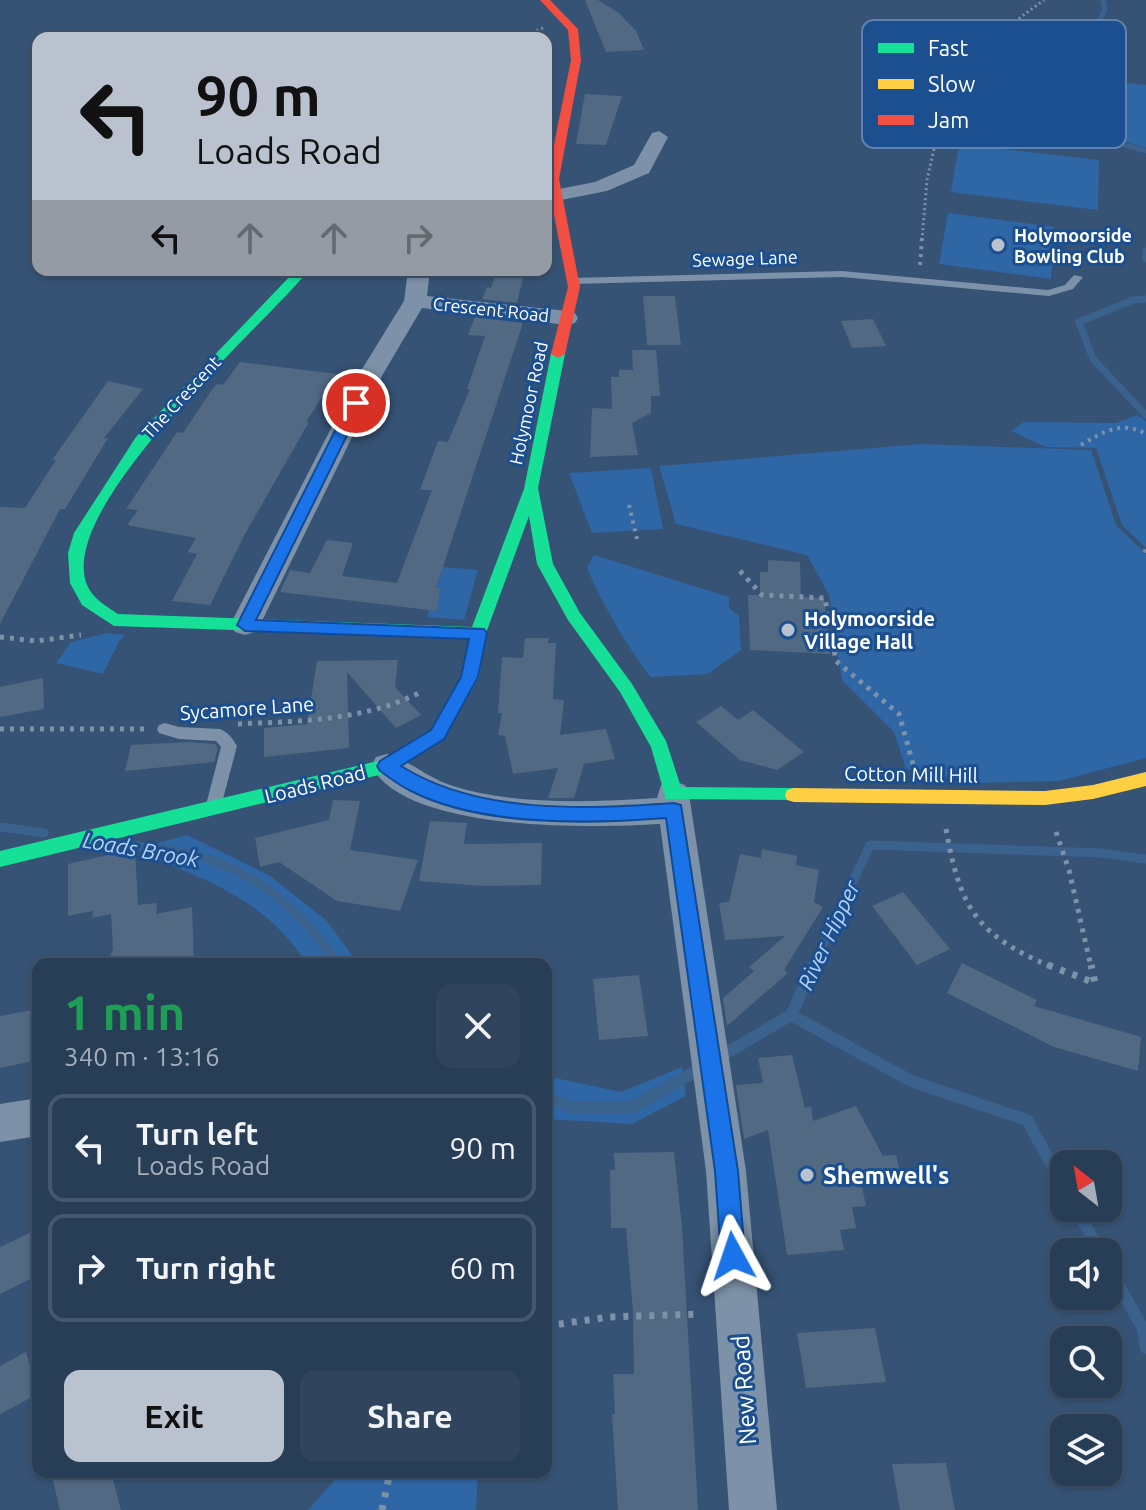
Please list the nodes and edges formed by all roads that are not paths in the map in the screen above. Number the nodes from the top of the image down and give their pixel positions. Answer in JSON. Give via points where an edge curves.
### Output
{"nodes":[{"id":1,"x":545,"y":0,"type":"edge"},
{"id":2,"x":659,"y":137,"type":"dead end"},
{"id":3,"x":556,"y":195,"type":"junction"},
{"id":4,"x":297,"y":276,"type":"edge"},
{"id":5,"x":418,"y":276,"type":"edge"},
{"id":6,"x":1078,"y":277,"type":"dead end"},
{"id":7,"x":572,"y":281,"type":"junction"},
{"id":8,"x":415,"y":301,"type":"junction"},
{"id":9,"x":567,"y":318,"type":"junction"},
{"id":10,"x":531,"y":488,"type":"junction"},
{"id":11,"x":245,"y":625,"type":"junction"},
{"id":12,"x":478,"y":633,"type":"junction"},
{"id":13,"x":165,"y":729,"type":"road end"},
{"id":14,"x":387,"y":766,"type":"junction"},
{"id":15,"x":1146,"y":779,"type":"edge"},
{"id":16,"x":674,"y":802,"type":"junction"},
{"id":17,"x":212,"y":810,"type":"junction"},
{"id":18,"x":0,"y":859,"type":"edge"},
{"id":19,"x":32,"y":1118,"type":"edge"},
{"id":20,"x":0,"y":1123,"type":"edge"},
{"id":21,"x":753,"y":1510,"type":"edge"}],
"edges":[{"from":1,"to":3,"type":"street","name":"Holymoor Road","via":[[573,29],[576,60],[553,179]]},
{"from":2,"to":3,"type":"street","via":[[642,169],[600,187]]},
{"from":3,"to":7,"type":"street","name":"Holymoor Road"},
{"from":4,"to":11,"type":"street","name":"The Crescent","via":[[141,440],[82,533],[76,553],[78,583],[88,601],[114,620]]},
{"from":5,"to":8,"type":"street"},
{"from":6,"to":7,"type":"lane","name":"Sewage Lane","via":[[1069,287],[1049,293],[842,274]]},
{"from":7,"to":9,"type":"street","name":"Holymoor Road"},
{"from":8,"to":9,"type":"street","name":"Crescent Road"},
{"from":8,"to":11,"type":"street","via":[[371,374]]},
{"from":9,"to":10,"type":"street","name":"Holymoor Road"},
{"from":10,"to":12,"type":"street"},
{"from":10,"to":16,"type":"street","name":"Holymoor Road","via":[[545,564],[660,746]]},
{"from":11,"to":12,"type":"street"},
{"from":12,"to":14,"type":"street","via":[[470,677],[437,735]]},
{"from":13,"to":17,"type":"lane","via":[[220,735],[229,746]]},
{"from":14,"to":16,"type":"street","name":"Loads Road","via":[[419,787],[476,806],[596,816]]},
{"from":14,"to":17,"type":"street","name":"Loads Road"},
{"from":15,"to":16,"type":"street","name":"Cotton Mill Hill","via":[[1045,798]]},
{"from":16,"to":21,"type":"street","name":"New Road","via":[[726,1171]]},
{"from":17,"to":18,"type":"street","name":"Loads Road"},
{"from":19,"to":20,"type":"street"}]}
